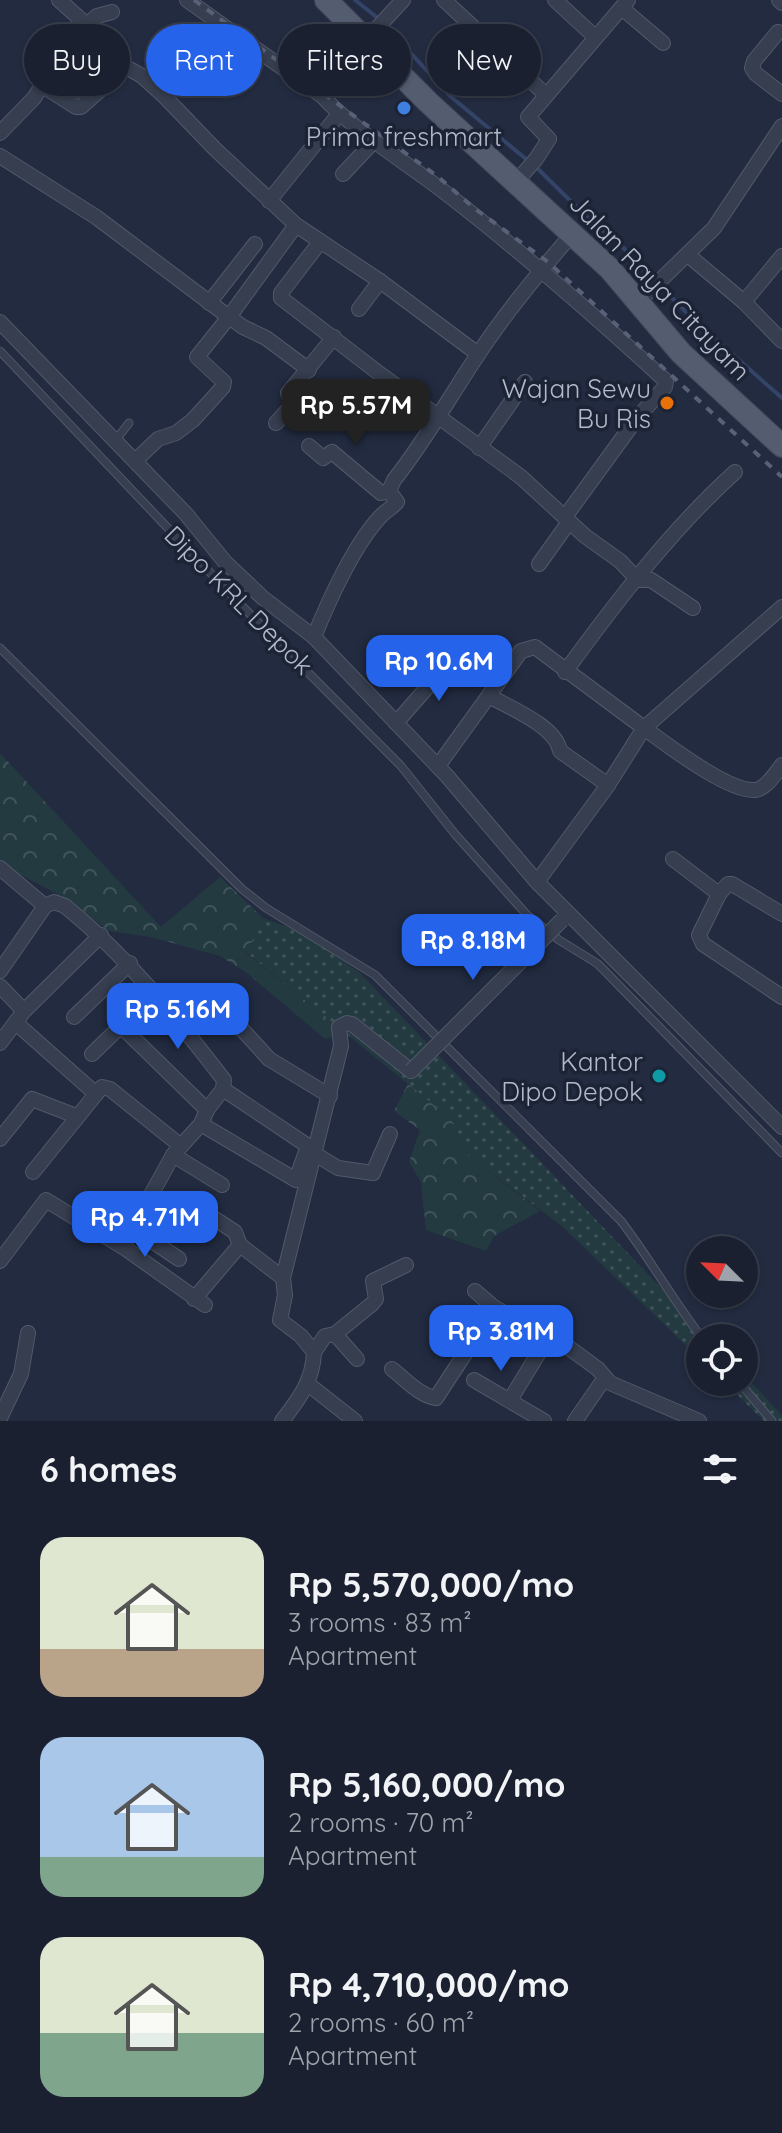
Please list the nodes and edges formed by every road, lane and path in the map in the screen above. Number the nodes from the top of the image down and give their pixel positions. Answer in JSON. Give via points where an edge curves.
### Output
{"nodes":[{"id":1,"x":59,"y":0,"type":"edge"},
{"id":2,"x":187,"y":0,"type":"edge"},
{"id":3,"x":444,"y":0,"type":"edge"},
{"id":4,"x":555,"y":0,"type":"edge"},
{"id":5,"x":334,"y":2,"type":"edge"},
{"id":6,"x":625,"y":4,"type":"edge"},
{"id":7,"x":398,"y":5,"type":"edge"},
{"id":8,"x":112,"y":12,"type":"dead end"},
{"id":9,"x":83,"y":24,"type":"edge"},
{"id":10,"x":90,"y":24,"type":"edge"},
{"id":11,"x":357,"y":24,"type":"edge"},
{"id":12,"x":380,"y":24,"type":"edge"},
{"id":13,"x":778,"y":32,"type":"dead end"},
{"id":14,"x":595,"y":37,"type":"junction"},
{"id":15,"x":663,"y":43,"type":"dead end"},
{"id":16,"x":130,"y":69,"type":"edge"},
{"id":17,"x":411,"y":83,"type":"edge"},
{"id":18,"x":782,"y":94,"type":"edge"},
{"id":19,"x":546,"y":95,"type":"junction"},
{"id":20,"x":34,"y":96,"type":"edge"},
{"id":21,"x":59,"y":96,"type":"edge"},
{"id":22,"x":93,"y":96,"type":"edge"},
{"id":23,"x":339,"y":114,"type":"junction"},
{"id":24,"x":782,"y":126,"type":"edge"},
{"id":25,"x":0,"y":133,"type":"edge"},
{"id":26,"x":375,"y":140,"type":"junction"},
{"id":27,"x":0,"y":156,"type":"edge"},
{"id":28,"x":343,"y":174,"type":"dead end"},
{"id":29,"x":517,"y":180,"type":"junction"},
{"id":30,"x":269,"y":201,"type":"junction"},
{"id":31,"x":296,"y":225,"type":"junction"},
{"id":32,"x":573,"y":233,"type":"junction"},
{"id":33,"x":320,"y":242,"type":"junction"},
{"id":34,"x":255,"y":244,"type":"dead end"},
{"id":35,"x":688,"y":255,"type":"junction"},
{"id":36,"x":782,"y":256,"type":"edge"},
{"id":37,"x":541,"y":270,"type":"junction"},
{"id":38,"x":380,"y":281,"type":"junction"},
{"id":39,"x":644,"y":296,"type":"junction"},
{"id":40,"x":744,"y":302,"type":"junction"},
{"id":41,"x":209,"y":303,"type":"junction"},
{"id":42,"x":359,"y":309,"type":"dead end"},
{"id":43,"x":229,"y":317,"type":"junction"},
{"id":44,"x":0,"y":322,"type":"edge"},
{"id":45,"x":334,"y":337,"type":"junction"},
{"id":46,"x":782,"y":341,"type":"edge"},
{"id":47,"x":0,"y":351,"type":"edge"},
{"id":48,"x":478,"y":354,"type":"junction"},
{"id":49,"x":309,"y":370,"type":"junction"},
{"id":50,"x":525,"y":382,"type":"dead end"},
{"id":51,"x":439,"y":417,"type":"junction"},
{"id":52,"x":129,"y":423,"type":"dead end"},
{"id":53,"x":276,"y":423,"type":"dead end"},
{"id":54,"x":115,"y":441,"type":"junction"},
{"id":55,"x":309,"y":446,"type":"dead end"},
{"id":56,"x":782,"y":446,"type":"edge"},
{"id":57,"x":479,"y":448,"type":"junction"},
{"id":58,"x":135,"y":461,"type":"junction"},
{"id":59,"x":735,"y":472,"type":"dead end"},
{"id":60,"x":389,"y":491,"type":"junction"},
{"id":61,"x":567,"y":519,"type":"junction"},
{"id":62,"x":539,"y":564,"type":"dead end"},
{"id":63,"x":638,"y":580,"type":"junction"},
{"id":64,"x":782,"y":607,"type":"edge"},
{"id":65,"x":693,"y":608,"type":"dead end"},
{"id":66,"x":314,"y":637,"type":"junction"},
{"id":67,"x":0,"y":648,"type":"edge"},
{"id":68,"x":453,"y":658,"type":"dead end"},
{"id":69,"x":565,"y":672,"type":"junction"},
{"id":70,"x":489,"y":696,"type":"junction"},
{"id":71,"x":396,"y":723,"type":"junction"},
{"id":72,"x":644,"y":728,"type":"junction"},
{"id":73,"x":782,"y":765,"type":"edge"},
{"id":74,"x":438,"y":766,"type":"junction"},
{"id":75,"x":608,"y":785,"type":"junction"},
{"id":76,"x":673,"y":859,"type":"dead end"},
{"id":77,"x":0,"y":868,"type":"edge"},
{"id":78,"x":537,"y":882,"type":"junction"},
{"id":79,"x":719,"y":894,"type":"junction"},
{"id":80,"x":45,"y":906,"type":"junction"},
{"id":81,"x":782,"y":914,"type":"edge"},
{"id":82,"x":566,"y":916,"type":"junction"},
{"id":83,"x":101,"y":935,"type":"junction"},
{"id":84,"x":130,"y":963,"type":"junction"},
{"id":85,"x":0,"y":971,"type":"edge"},
{"id":86,"x":0,"y":986,"type":"edge"},
{"id":87,"x":210,"y":989,"type":"dead end"},
{"id":88,"x":156,"y":992,"type":"junction"},
{"id":89,"x":782,"y":997,"type":"edge"},
{"id":90,"x":229,"y":1015,"type":"dead end"},
{"id":91,"x":20,"y":1017,"type":"junction"},
{"id":92,"x":74,"y":1017,"type":"dead end"},
{"id":93,"x":121,"y":1026,"type":"junction"},
{"id":94,"x":0,"y":1043,"type":"edge"},
{"id":95,"x":92,"y":1054,"type":"dead end"},
{"id":96,"x":223,"y":1089,"type":"junction"},
{"id":97,"x":96,"y":1094,"type":"junction"},
{"id":98,"x":330,"y":1096,"type":"junction"},
{"id":99,"x":76,"y":1116,"type":"junction"},
{"id":100,"x":204,"y":1117,"type":"junction"},
{"id":101,"x":782,"y":1127,"type":"edge"},
{"id":102,"x":390,"y":1134,"type":"dead end"},
{"id":103,"x":0,"y":1139,"type":"edge"},
{"id":104,"x":177,"y":1150,"type":"junction"},
{"id":105,"x":782,"y":1153,"type":"edge"},
{"id":106,"x":315,"y":1154,"type":"junction"},
{"id":107,"x":33,"y":1172,"type":"dead end"},
{"id":108,"x":302,"y":1183,"type":"junction"},
{"id":109,"x":222,"y":1185,"type":"dead end"},
{"id":110,"x":150,"y":1197,"type":"junction"},
{"id":111,"x":240,"y":1245,"type":"junction"},
{"id":112,"x":179,"y":1259,"type":"dead end"},
{"id":113,"x":0,"y":1261,"type":"edge"},
{"id":114,"x":406,"y":1265,"type":"dead end"},
{"id":115,"x":283,"y":1278,"type":"junction"},
{"id":116,"x":475,"y":1291,"type":"dead end"},
{"id":117,"x":495,"y":1308,"type":"junction"},
{"id":118,"x":691,"y":1324,"type":"edge"},
{"id":119,"x":28,"y":1333,"type":"dead end"},
{"id":120,"x":335,"y":1334,"type":"junction"},
{"id":121,"x":549,"y":1336,"type":"junction"},
{"id":122,"x":314,"y":1352,"type":"junction"},
{"id":123,"x":357,"y":1359,"type":"dead end"},
{"id":124,"x":392,"y":1369,"type":"dead end"},
{"id":125,"x":604,"y":1379,"type":"junction"},
{"id":126,"x":474,"y":1380,"type":"dead end"},
{"id":127,"x":308,"y":1384,"type":"junction"},
{"id":128,"x":751,"y":1396,"type":"edge"},
{"id":129,"x":510,"y":1400,"type":"junction"},
{"id":130,"x":4,"y":1418,"type":"edge"},
{"id":131,"x":360,"y":1419,"type":"edge"},
{"id":132,"x":282,"y":1421,"type":"edge"},
{"id":133,"x":544,"y":1421,"type":"edge"},
{"id":134,"x":575,"y":1421,"type":"edge"},
{"id":135,"x":699,"y":1421,"type":"edge"},
{"id":136,"x":772,"y":1421,"type":"edge"}],
"edges":[{"from":1,"to":9,"type":"street"},
{"from":2,"to":23,"type":"street","via":[[322,96]]},
{"from":3,"to":19,"type":"street"},
{"from":4,"to":14,"type":"street"},
{"from":5,"to":11,"type":"main road","name":"Jalan Raya Citayam"},
{"from":6,"to":14,"type":"street"},
{"from":6,"to":15,"type":"street"},
{"from":7,"to":12,"type":"street"},
{"from":8,"to":10,"type":"street"},
{"from":13,"to":18,"type":"street","via":[[752,68]]},
{"from":14,"to":19,"type":"street"},
{"from":16,"to":30,"type":"street","via":[[163,95]]},
{"from":17,"to":29,"type":"main road","name":"Jalan Raya Citayam"},
{"from":19,"to":29,"type":"street","via":[[527,118],[549,139]]},
{"from":20,"to":25,"type":"street"},
{"from":21,"to":22,"type":"street","via":[[81,107]]},
{"from":23,"to":26,"type":"street"},
{"from":23,"to":30,"type":"street"},
{"from":24,"to":35,"type":"street","via":[[714,228]]},
{"from":26,"to":28,"type":"street"},
{"from":26,"to":37,"type":"street"},
{"from":27,"to":41,"type":"street","via":[[96,217]]},
{"from":29,"to":32,"type":"main road","name":"Jalan Raya Citayam"},
{"from":30,"to":31,"type":"street"},
{"from":31,"to":33,"type":"street"},
{"from":31,"to":43,"type":"street"},
{"from":32,"to":37,"type":"street"},
{"from":32,"to":39,"type":"main road","name":"Jalan Raya Citayam"},
{"from":33,"to":38,"type":"street"},
{"from":33,"to":45,"type":"street","via":[[279,295]]},
{"from":34,"to":41,"type":"street"},
{"from":35,"to":39,"type":"street"},
{"from":35,"to":40,"type":"street"},
{"from":36,"to":40,"type":"street"},
{"from":37,"to":48,"type":"street"},
{"from":37,"to":61,"type":"street","via":[[667,383]]},
{"from":38,"to":42,"type":"street"},
{"from":38,"to":48,"type":"street"},
{"from":39,"to":56,"type":"main road","name":"Jalan Raya Citayam","via":[[681,353]]},
{"from":40,"to":46,"type":"street"},
{"from":41,"to":43,"type":"street"},
{"from":43,"to":49,"type":"street"},
{"from":43,"to":58,"type":"street","via":[[197,357],[224,382],[223,387],[193,420],[158,439]]},
{"from":44,"to":54,"type":"street"},
{"from":45,"to":49,"type":"street"},
{"from":45,"to":51,"type":"street"},
{"from":47,"to":105,"type":"lane","name":"Dipo KRL Depok","via":[[226,591],[401,766],[527,915],[598,964]]},
{"from":48,"to":51,"type":"street"},
{"from":49,"to":53,"type":"street","via":[[288,393],[293,404]]},
{"from":50,"to":57,"type":"street"},
{"from":51,"to":57,"type":"street"},
{"from":51,"to":60,"type":"street"},
{"from":52,"to":54,"type":"lane"},
{"from":54,"to":58,"type":"street"},
{"from":55,"to":60,"type":"street","via":[[323,458],[334,453],[381,493]]},
{"from":57,"to":61,"type":"street"},
{"from":58,"to":66,"type":"street","via":[[225,562]]},
{"from":59,"to":63,"type":"street"},
{"from":60,"to":66,"type":"street","via":[[397,502],[360,545]]},
{"from":61,"to":62,"type":"street"},
{"from":61,"to":63,"type":"street"},
{"from":63,"to":65,"type":"street","via":[[651,580]]},
{"from":63,"to":69,"type":"street"},
{"from":64,"to":72,"type":"street"},
{"from":66,"to":71,"type":"street"},
{"from":67,"to":118,"type":"lane","via":[[242,889],[375,975],[421,1018],[621,1221]]},
{"from":68,"to":71,"type":"street"},
{"from":69,"to":70,"type":"street","via":[[529,647]]},
{"from":69,"to":72,"type":"street"},
{"from":70,"to":74,"type":"street"},
{"from":70,"to":75,"type":"street","via":[[553,735],[560,751]]},
{"from":71,"to":74,"type":"street"},
{"from":72,"to":73,"type":"street","via":[[697,766],[742,788],[763,788]]},
{"from":72,"to":75,"type":"street"},
{"from":74,"to":78,"type":"street"},
{"from":75,"to":78,"type":"street"},
{"from":76,"to":79,"type":"street"},
{"from":77,"to":80,"type":"street"},
{"from":78,"to":82,"type":"street"},
{"from":79,"to":81,"type":"street","via":[[732,884]]},
{"from":79,"to":89,"type":"street","via":[[700,940]]},
{"from":80,"to":83,"type":"street","via":[[59,902]]},
{"from":80,"to":85,"type":"street"},
{"from":82,"to":98,"type":"street","bridge":true,"via":[[411,1071],[359,1030],[347,1023],[339,1027],[341,1046]]},
{"from":82,"to":101,"type":"street"},
{"from":83,"to":84,"type":"street"},
{"from":83,"to":91,"type":"street"},
{"from":84,"to":88,"type":"street"},
{"from":84,"to":92,"type":"street"},
{"from":86,"to":91,"type":"street"},
{"from":87,"to":88,"type":"lane","via":[[196,1004],[167,990]]},
{"from":88,"to":93,"type":"street"},
{"from":88,"to":96,"type":"street","via":[[224,1080]]},
{"from":90,"to":98,"type":"street","via":[[269,1059]]},
{"from":91,"to":94,"type":"street"},
{"from":91,"to":97,"type":"street"},
{"from":93,"to":95,"type":"street"},
{"from":93,"to":100,"type":"street"},
{"from":96,"to":100,"type":"street"},
{"from":96,"to":108,"type":"street","via":[[308,1146]]},
{"from":97,"to":99,"type":"street"},
{"from":97,"to":104,"type":"street","via":[[102,1087],[110,1089]]},
{"from":98,"to":106,"type":"street"},
{"from":99,"to":103,"type":"street","via":[[32,1099]]},
{"from":99,"to":107,"type":"street"},
{"from":100,"to":104,"type":"street"},
{"from":100,"to":108,"type":"street"},
{"from":102,"to":106,"type":"street","via":[[373,1173],[338,1168]]},
{"from":104,"to":109,"type":"street"},
{"from":104,"to":110,"type":"street"},
{"from":106,"to":108,"type":"street"},
{"from":108,"to":115,"type":"street"},
{"from":110,"to":111,"type":"street","via":[[235,1232]]},
{"from":110,"to":112,"type":"street","via":[[129,1234]]},
{"from":111,"to":113,"type":"street","via":[[200,1302],[46,1200]]},
{"from":111,"to":115,"type":"street"},
{"from":114,"to":120,"type":"street","via":[[373,1281],[376,1299]]},
{"from":115,"to":122,"type":"street","via":[[280,1320]]},
{"from":116,"to":117,"type":"street"},
{"from":117,"to":121,"type":"street"},
{"from":117,"to":124,"type":"street","via":[[436,1398]]},
{"from":119,"to":130,"type":"street","via":[[21,1374]]},
{"from":120,"to":122,"type":"street","via":[[325,1336]]},
{"from":120,"to":123,"type":"street"},
{"from":121,"to":125,"type":"street","via":[[598,1369]]},
{"from":121,"to":129,"type":"street"},
{"from":122,"to":127,"type":"street"},
{"from":125,"to":134,"type":"street"},
{"from":125,"to":135,"type":"street"},
{"from":126,"to":129,"type":"street"},
{"from":127,"to":131,"type":"street"},
{"from":127,"to":132,"type":"street"},
{"from":128,"to":136,"type":"lane"},
{"from":129,"to":133,"type":"street"}]}
